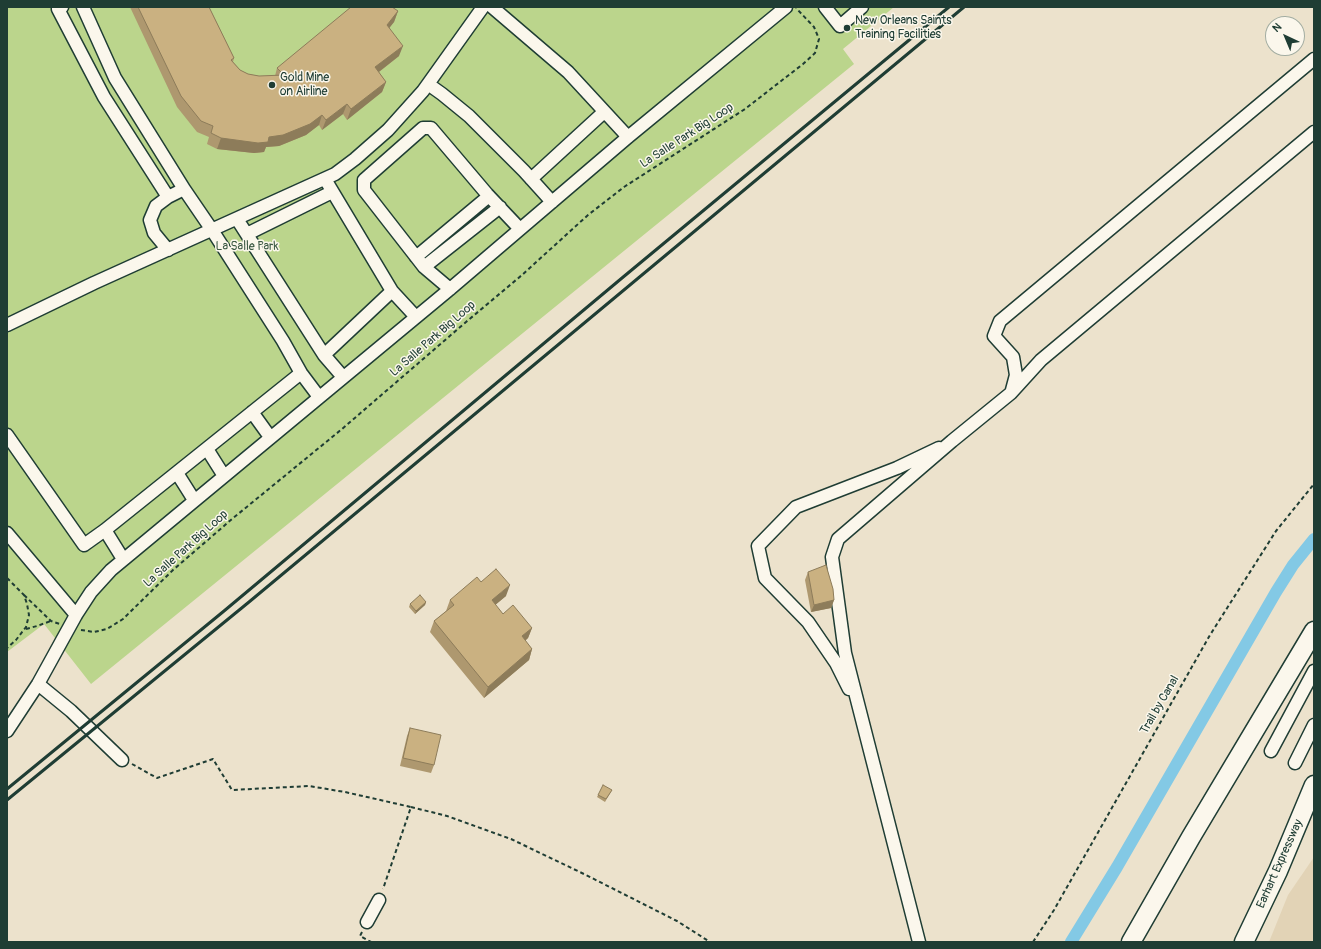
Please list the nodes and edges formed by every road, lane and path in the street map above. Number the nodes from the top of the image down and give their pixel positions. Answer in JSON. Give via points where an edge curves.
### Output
{"nodes":[{"id":1,"x":62,"y":7,"type":"edge"},
{"id":2,"x":83,"y":7,"type":"edge"},
{"id":3,"x":483,"y":7,"type":"edge"},
{"id":4,"x":492,"y":7,"type":"edge"},
{"id":5,"x":786,"y":7,"type":"edge"},
{"id":6,"x":795,"y":7,"type":"edge"},
{"id":7,"x":825,"y":7,"type":"edge"},
{"id":8,"x":862,"y":7,"type":"edge"},
{"id":9,"x":1314,"y":59,"type":"edge"},
{"id":10,"x":428,"y":84,"type":"junction"},
{"id":11,"x":604,"y":112,"type":"junction"},
{"id":12,"x":1314,"y":132,"type":"edge"},
{"id":13,"x":628,"y":138,"type":"junction"},
{"id":14,"x":325,"y":179,"type":"junction"},
{"id":15,"x":531,"y":179,"type":"junction"},
{"id":16,"x":184,"y":189,"type":"junction"},
{"id":17,"x":332,"y":192,"type":"junction"},
{"id":18,"x":489,"y":196,"type":"junction"},
{"id":19,"x":168,"y":197,"type":"junction"},
{"id":20,"x":552,"y":202,"type":"junction"},
{"id":21,"x":500,"y":207,"type":"junction"},
{"id":22,"x":467,"y":214,"type":"junction"},
{"id":23,"x":237,"y":218,"type":"junction"},
{"id":24,"x":476,"y":226,"type":"junction"},
{"id":25,"x":520,"y":229,"type":"junction"},
{"id":26,"x":212,"y":230,"type":"junction"},
{"id":27,"x":247,"y":234,"type":"junction"},
{"id":28,"x":443,"y":234,"type":"junction"},
{"id":29,"x":451,"y":245,"type":"junction"},
{"id":30,"x":168,"y":250,"type":"junction"},
{"id":31,"x":416,"y":257,"type":"junction"},
{"id":32,"x":424,"y":267,"type":"junction"},
{"id":33,"x":450,"y":289,"type":"junction"},
{"id":34,"x":392,"y":291,"type":"junction"},
{"id":35,"x":416,"y":317,"type":"junction"},
{"id":36,"x":7,"y":325,"type":"edge"},
{"id":37,"x":324,"y":355,"type":"junction"},
{"id":38,"x":301,"y":373,"type":"junction"},
{"id":39,"x":343,"y":377,"type":"junction"},
{"id":40,"x":1011,"y":393,"type":"junction"},
{"id":41,"x":319,"y":397,"type":"junction"},
{"id":42,"x":252,"y":412,"type":"junction"},
{"id":43,"x":7,"y":435,"type":"edge"},
{"id":44,"x":270,"y":437,"type":"junction"},
{"id":45,"x":952,"y":441,"type":"junction"},
{"id":46,"x":207,"y":449,"type":"junction"},
{"id":47,"x":177,"y":473,"type":"junction"},
{"id":48,"x":224,"y":476,"type":"junction"},
{"id":49,"x":1314,"y":484,"type":"edge"},
{"id":50,"x":194,"y":500,"type":"junction"},
{"id":51,"x":106,"y":530,"type":"junction"},
{"id":52,"x":7,"y":533,"type":"edge"},
{"id":53,"x":123,"y":559,"type":"junction"},
{"id":54,"x":7,"y":578,"type":"edge"},
{"id":55,"x":24,"y":595,"type":"junction"},
{"id":56,"x":76,"y":615,"type":"junction"},
{"id":57,"x":51,"y":621,"type":"junction"},
{"id":58,"x":70,"y":627,"type":"junction"},
{"id":59,"x":24,"y":629,"type":"junction"},
{"id":60,"x":1314,"y":631,"type":"edge"},
{"id":61,"x":7,"y":648,"type":"edge"},
{"id":62,"x":1314,"y":671,"type":"edge"},
{"id":63,"x":38,"y":684,"type":"junction"},
{"id":64,"x":858,"y":705,"type":"junction"},
{"id":65,"x":1314,"y":725,"type":"edge"},
{"id":66,"x":7,"y":730,"type":"edge"},
{"id":67,"x":1271,"y":751,"type":"dead end"},
{"id":68,"x":122,"y":760,"type":"joint"},
{"id":69,"x":1295,"y":763,"type":"dead end"},
{"id":70,"x":1314,"y":785,"type":"edge"},
{"id":71,"x":411,"y":807,"type":"junction"},
{"id":72,"x":379,"y":900,"type":"joint"},
{"id":73,"x":367,"y":922,"type":"dead end"},
{"id":74,"x":710,"y":942,"type":"edge"},
{"id":75,"x":919,"y":942,"type":"edge"},
{"id":76,"x":1033,"y":942,"type":"edge"},
{"id":77,"x":1131,"y":942,"type":"edge"},
{"id":78,"x":1244,"y":942,"type":"edge"}],
"edges":[{"from":1,"to":19,"type":"street","via":[[58,9],[104,97]]},
{"from":2,"to":16,"type":"street","via":[[115,78]]},
{"from":3,"to":10,"type":"street"},
{"from":4,"to":11,"type":"street","via":[[568,72]]},
{"from":5,"to":13,"type":"street"},
{"from":6,"to":58,"type":"path","name":"La Salle Park Big Loop","via":[[814,27],[819,40],[815,53],[803,64],[745,109],[624,187],[588,215],[342,429],[232,519],[122,619],[107,629],[94,632]]},
{"from":7,"to":8,"type":"street","via":[[840,26]]},
{"from":9,"to":40,"type":"street","via":[[1000,321],[994,336],[1013,357],[1016,375]]},
{"from":10,"to":14,"type":"street","via":[[388,130],[355,159]]},
{"from":10,"to":15,"type":"street","via":[[469,116]]},
{"from":11,"to":13,"type":"street"},
{"from":11,"to":15,"type":"street"},
{"from":12,"to":40,"type":"street","via":[[1041,360]]},
{"from":13,"to":20,"type":"street"},
{"from":14,"to":17,"type":"street"},
{"from":14,"to":23,"type":"street"},
{"from":15,"to":20,"type":"street"},
{"from":16,"to":19,"type":"street"},
{"from":16,"to":26,"type":"street"},
{"from":17,"to":27,"type":"street"},
{"from":17,"to":34,"type":"street"},
{"from":18,"to":21,"type":"street"},
{"from":18,"to":22,"type":"street"},
{"from":18,"to":31,"type":"street","via":[[431,128],[423,128],[364,180],[364,190]]},
{"from":19,"to":30,"type":"street","via":[[156,206],[150,220],[154,233]]},
{"from":20,"to":25,"type":"street"},
{"from":21,"to":24,"type":"street"},
{"from":21,"to":25,"type":"street"},
{"from":22,"to":24,"type":"street"},
{"from":22,"to":28,"type":"street"},
{"from":23,"to":26,"type":"street"},
{"from":23,"to":27,"type":"street"},
{"from":24,"to":29,"type":"street"},
{"from":25,"to":33,"type":"street"},
{"from":26,"to":30,"type":"street"},
{"from":26,"to":38,"type":"street"},
{"from":27,"to":37,"type":"street"},
{"from":28,"to":29,"type":"street"},
{"from":28,"to":31,"type":"street"},
{"from":29,"to":32,"type":"street"},
{"from":30,"to":36,"type":"street"},
{"from":31,"to":32,"type":"street"},
{"from":32,"to":33,"type":"street"},
{"from":33,"to":35,"type":"street"},
{"from":34,"to":35,"type":"street"},
{"from":34,"to":37,"type":"street"},
{"from":35,"to":39,"type":"street"},
{"from":37,"to":39,"type":"street"},
{"from":38,"to":41,"type":"street"},
{"from":38,"to":42,"type":"street"},
{"from":39,"to":41,"type":"street"},
{"from":40,"to":45,"type":"street"},
{"from":41,"to":44,"type":"street"},
{"from":42,"to":44,"type":"street"},
{"from":42,"to":46,"type":"street"},
{"from":43,"to":51,"type":"street","via":[[84,545]]},
{"from":44,"to":48,"type":"street"},
{"from":45,"to":64,"type":"street","via":[[838,539],[832,557],[845,653]]},
{"from":45,"to":64,"type":"street","via":[[897,468],[796,507],[758,546],[765,578],[808,622],[836,663]]},
{"from":46,"to":47,"type":"street"},
{"from":46,"to":48,"type":"street"},
{"from":47,"to":50,"type":"street"},
{"from":47,"to":51,"type":"street"},
{"from":48,"to":50,"type":"street"},
{"from":49,"to":76,"type":"path","name":"Trail by Canal","via":[[1276,531],[1210,635],[1054,910]]},
{"from":50,"to":53,"type":"street"},
{"from":51,"to":53,"type":"street"},
{"from":52,"to":56,"type":"street"},
{"from":53,"to":56,"type":"street","via":[[91,592]]},
{"from":54,"to":55,"type":"path","name":"La Salle Park Big Loop"},
{"from":55,"to":57,"type":"path","name":"La Salle Park Big Loop"},
{"from":55,"to":59,"type":"path","via":[[29,615]]},
{"from":56,"to":58,"type":"street"},
{"from":57,"to":58,"type":"path","name":"La Salle Park Big Loop"},
{"from":57,"to":59,"type":"path"},
{"from":58,"to":63,"type":"street"},
{"from":59,"to":61,"type":"path"},
{"from":60,"to":77,"type":"highway"},
{"from":62,"to":67,"type":"street"},
{"from":63,"to":66,"type":"street"},
{"from":63,"to":68,"type":"street","via":[[71,711]]},
{"from":64,"to":75,"type":"street"},
{"from":65,"to":69,"type":"street"},
{"from":68,"to":71,"type":"path","via":[[158,778],[212,759],[232,790],[309,786]]},
{"from":70,"to":78,"type":"highway","name":"Earhart Expressway","via":[[1278,871]]},
{"from":71,"to":72,"type":"path"},
{"from":71,"to":74,"type":"path","via":[[447,816],[511,839],[677,921]]},
{"from":72,"to":73,"type":"street"}]}
